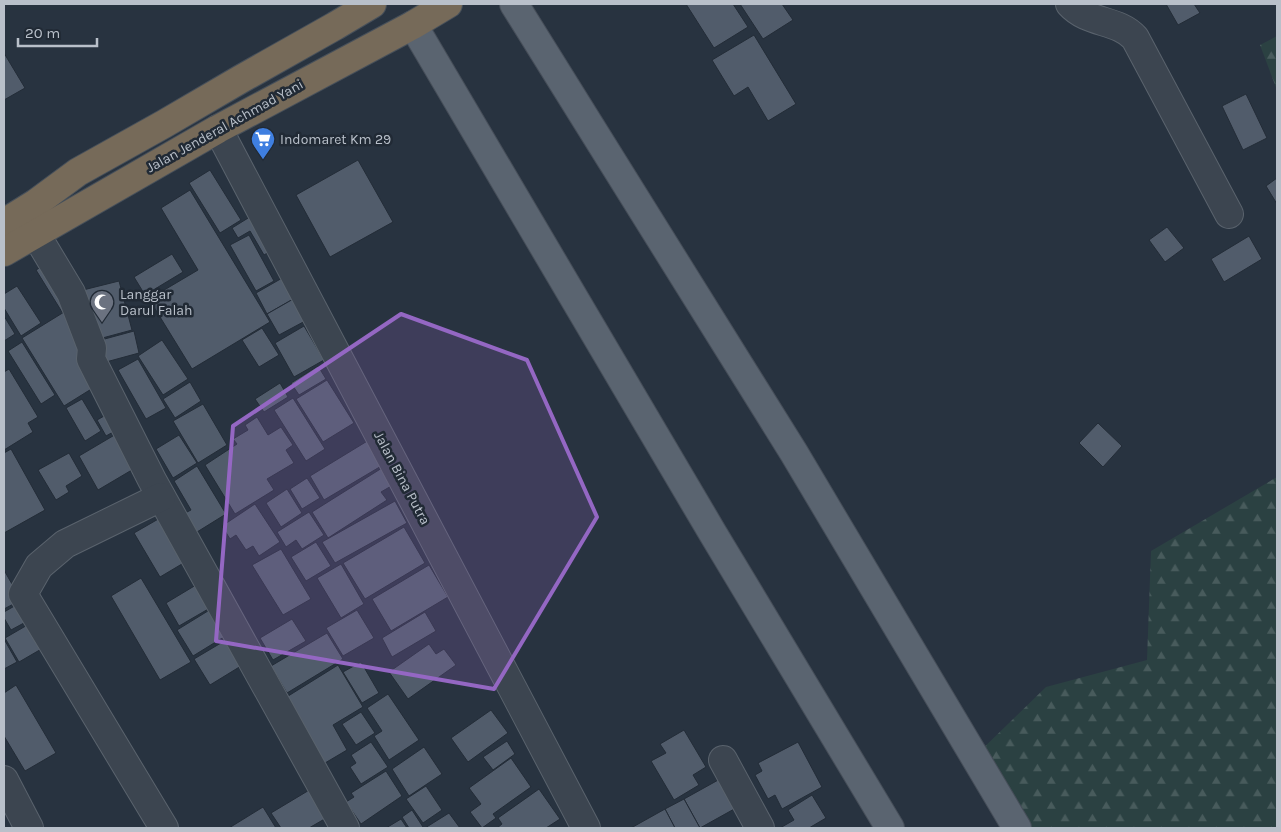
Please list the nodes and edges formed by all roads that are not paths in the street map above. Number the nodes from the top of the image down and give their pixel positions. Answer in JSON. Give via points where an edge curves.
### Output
{"nodes":[{"id":1,"x":372,"y":4,"type":"edge"},
{"id":2,"x":448,"y":4,"type":"edge"},
{"id":3,"x":514,"y":4,"type":"edge"},
{"id":4,"x":1070,"y":4,"type":"edge"},
{"id":5,"x":412,"y":25,"type":"junction"},
{"id":6,"x":218,"y":129,"type":"junction"},
{"id":7,"x":1228,"y":214,"type":"dead end"},
{"id":8,"x":4,"y":223,"type":"edge"},
{"id":9,"x":35,"y":233,"type":"junction"},
{"id":10,"x":4,"y":252,"type":"edge"},
{"id":11,"x":161,"y":497,"type":"junction"},
{"id":12,"x":723,"y":760,"type":"dead end"},
{"id":13,"x":4,"y":780,"type":"edge"},
{"id":14,"x":29,"y":828,"type":"edge"},
{"id":15,"x":164,"y":828,"type":"edge"},
{"id":16,"x":345,"y":828,"type":"edge"},
{"id":17,"x":586,"y":828,"type":"edge"},
{"id":18,"x":760,"y":828,"type":"edge"},
{"id":19,"x":890,"y":828,"type":"edge"},
{"id":20,"x":1017,"y":828,"type":"edge"}],
"edges":[{"from":1,"to":8,"type":"highway","via":[[78,172]]},
{"from":2,"to":5,"type":"highway","name":"Jalan Jenderal Achmad Yani"},
{"from":3,"to":20,"type":"main road","via":[[794,454]]},
{"from":4,"to":7,"type":"street","via":[[1082,15],[1120,28],[1135,38]]},
{"from":5,"to":6,"type":"highway","name":"Jalan Jenderal Achmad Yani"},
{"from":5,"to":19,"type":"main road"},
{"from":6,"to":9,"type":"highway","name":"Jalan Jenderal Achmad Yani"},
{"from":6,"to":17,"type":"street","name":"Jalan Bina Putra"},
{"from":9,"to":10,"type":"highway","name":"Jalan Jenderal Achmad Yani"},
{"from":9,"to":11,"type":"street","via":[[71,293],[92,348],[91,359]]},
{"from":11,"to":15,"type":"street","via":[[64,544],[39,566],[23,594]]},
{"from":11,"to":16,"type":"street"},
{"from":12,"to":18,"type":"street"},
{"from":13,"to":14,"type":"street"}]}
